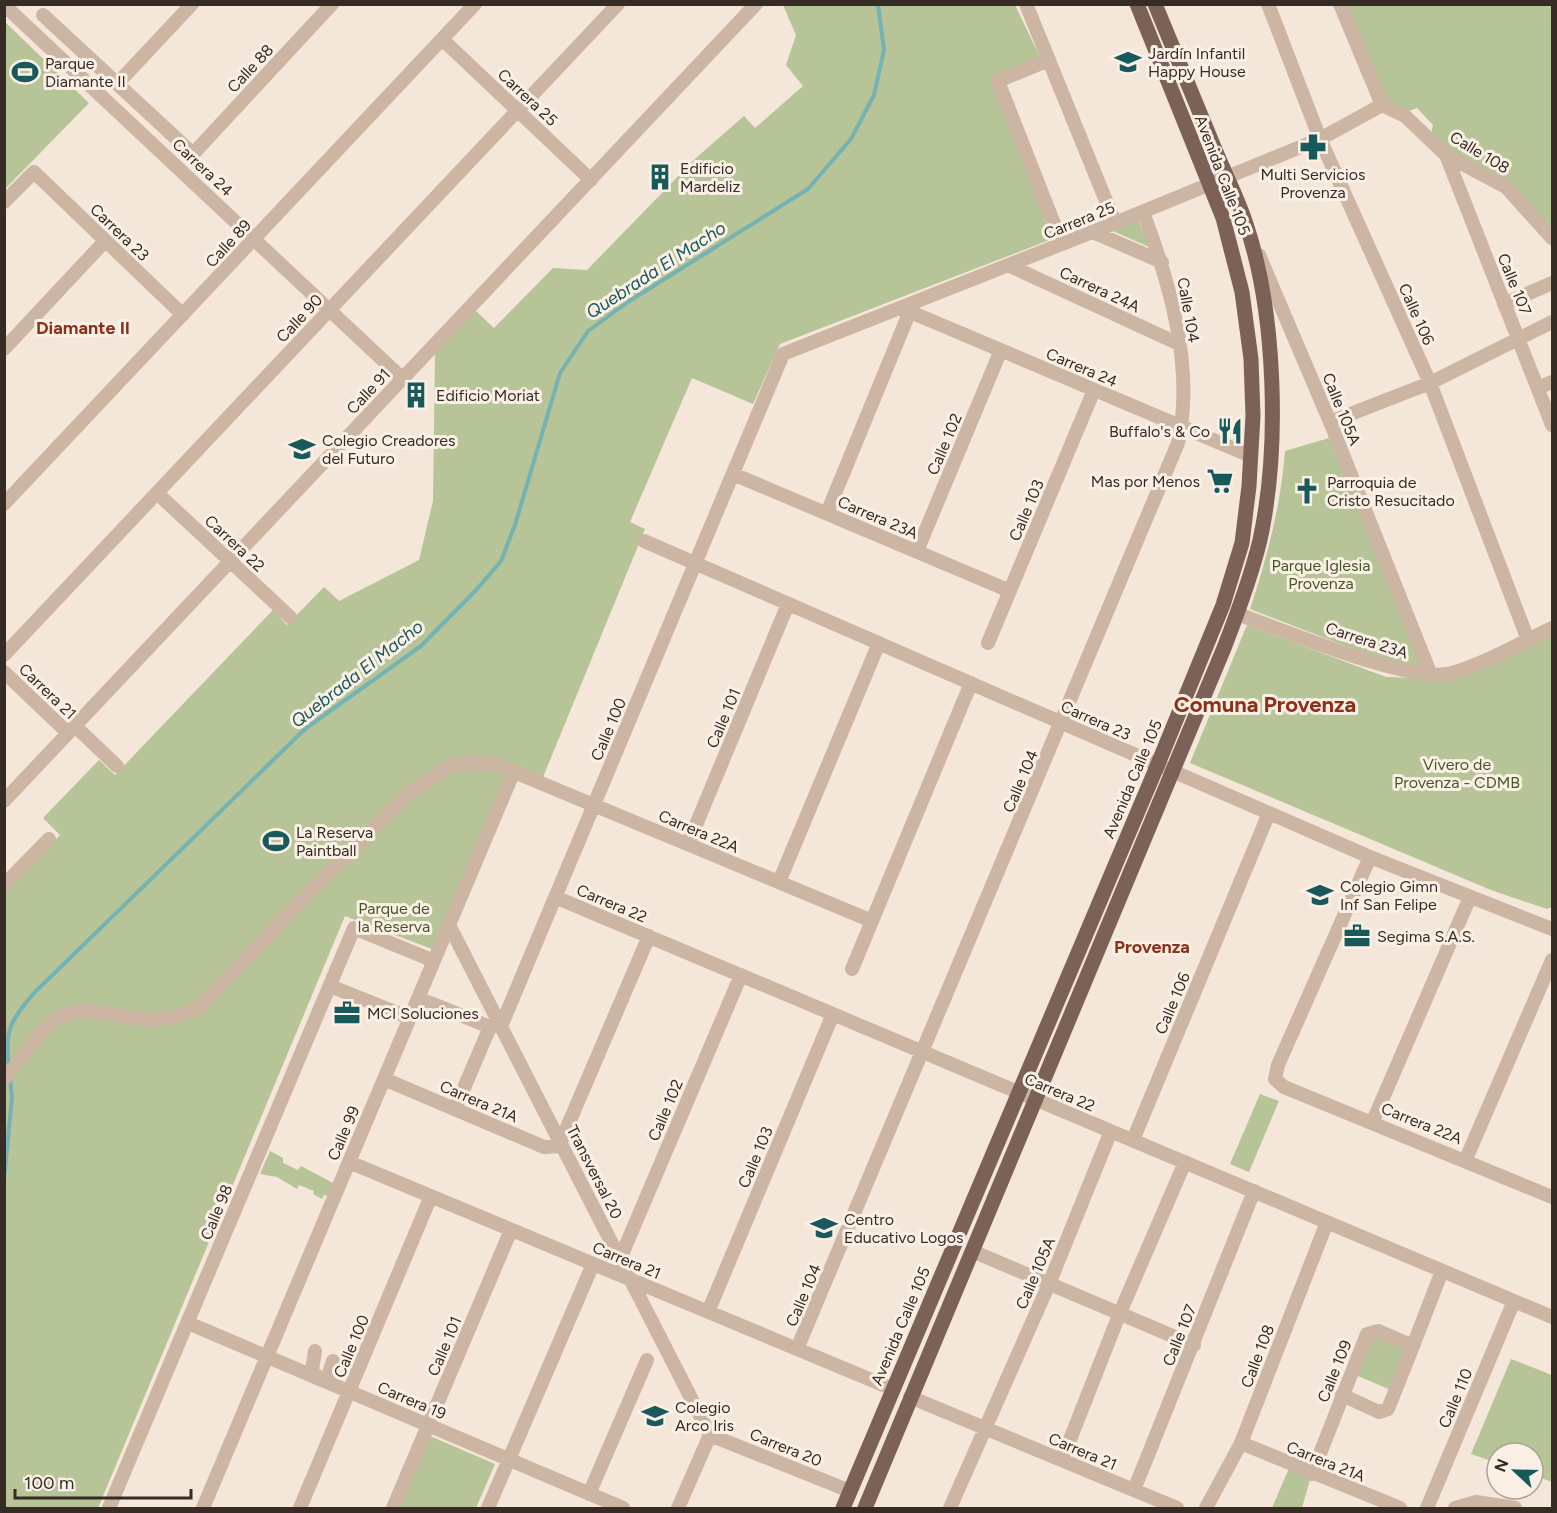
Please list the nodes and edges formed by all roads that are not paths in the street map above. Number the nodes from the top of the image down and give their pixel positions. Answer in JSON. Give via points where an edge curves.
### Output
{"nodes":[{"id":1,"x":53,"y":4,"type":"edge"},
{"id":2,"x":192,"y":4,"type":"edge"},
{"id":3,"x":332,"y":4,"type":"edge"},
{"id":4,"x":475,"y":4,"type":"edge"},
{"id":5,"x":618,"y":4,"type":"edge"},
{"id":6,"x":756,"y":4,"type":"edge"},
{"id":7,"x":1026,"y":4,"type":"edge"},
{"id":8,"x":1137,"y":4,"type":"edge"},
{"id":9,"x":1155,"y":4,"type":"edge"},
{"id":10,"x":1268,"y":4,"type":"edge"},
{"id":11,"x":1340,"y":4,"type":"edge"},
{"id":12,"x":4,"y":5,"type":"edge"},
{"id":13,"x":43,"y":15,"type":"junction"},
{"id":14,"x":30,"y":29,"type":"junction"},
{"id":15,"x":442,"y":39,"type":"junction"},
{"id":16,"x":1049,"y":60,"type":"junction"},
{"id":17,"x":117,"y":84,"type":"junction"},
{"id":18,"x":1382,"y":105,"type":"junction"},
{"id":19,"x":518,"y":111,"type":"junction"},
{"id":20,"x":1320,"y":139,"type":"junction"},
{"id":21,"x":1446,"y":155,"type":"junction"},
{"id":22,"x":1227,"y":177,"type":"junction"},
{"id":23,"x":591,"y":180,"type":"junction"},
{"id":24,"x":1209,"y":184,"type":"junction"},
{"id":25,"x":4,"y":202,"type":"edge"},
{"id":26,"x":1143,"y":212,"type":"junction"},
{"id":27,"x":1115,"y":223,"type":"junction"},
{"id":28,"x":1246,"y":224,"type":"junction"},
{"id":29,"x":1093,"y":232,"type":"junction"},
{"id":30,"x":256,"y":238,"type":"junction"},
{"id":31,"x":1552,"y":238,"type":"edge"},
{"id":32,"x":105,"y":241,"type":"junction"},
{"id":33,"x":1062,"y":244,"type":"junction"},
{"id":34,"x":1162,"y":262,"type":"junction"},
{"id":35,"x":1008,"y":265,"type":"junction"},
{"id":36,"x":1552,"y":283,"type":"edge"},
{"id":37,"x":1504,"y":304,"type":"junction"},
{"id":38,"x":330,"y":310,"type":"junction"},
{"id":39,"x":905,"y":310,"type":"junction"},
{"id":40,"x":183,"y":315,"type":"junction"},
{"id":41,"x":1552,"y":322,"type":"edge"},
{"id":42,"x":1519,"y":338,"type":"junction"},
{"id":43,"x":1179,"y":344,"type":"junction"},
{"id":44,"x":4,"y":349,"type":"edge"},
{"id":45,"x":1001,"y":350,"type":"junction"},
{"id":46,"x":783,"y":354,"type":"joint"},
{"id":47,"x":403,"y":379,"type":"junction"},
{"id":48,"x":1552,"y":382,"type":"edge"},
{"id":49,"x":1430,"y":383,"type":"junction"},
{"id":50,"x":1538,"y":388,"type":"junction"},
{"id":51,"x":1094,"y":390,"type":"junction"},
{"id":52,"x":1330,"y":422,"type":"junction"},
{"id":53,"x":1552,"y":425,"type":"edge"},
{"id":54,"x":1182,"y":427,"type":"junction"},
{"id":55,"x":1251,"y":456,"type":"junction"},
{"id":56,"x":733,"y":474,"type":"junction"},
{"id":57,"x":158,"y":493,"type":"junction"},
{"id":58,"x":4,"y":504,"type":"edge"},
{"id":59,"x":827,"y":513,"type":"junction"},
{"id":60,"x":644,"y":542,"type":"dead end"},
{"id":61,"x":917,"y":551,"type":"junction"},
{"id":62,"x":230,"y":561,"type":"junction"},
{"id":63,"x":695,"y":564,"type":"junction"},
{"id":64,"x":1010,"y":591,"type":"junction"},
{"id":65,"x":788,"y":604,"type":"junction"},
{"id":66,"x":1238,"y":614,"type":"junction"},
{"id":67,"x":290,"y":617,"type":"dead end"},
{"id":68,"x":1552,"y":628,"type":"edge"},
{"id":69,"x":1528,"y":640,"type":"junction"},
{"id":70,"x":879,"y":644,"type":"junction"},
{"id":71,"x":988,"y":644,"type":"dead end"},
{"id":72,"x":4,"y":655,"type":"edge"},
{"id":73,"x":4,"y":672,"type":"edge"},
{"id":74,"x":1431,"y":675,"type":"junction"},
{"id":75,"x":971,"y":683,"type":"junction"},
{"id":76,"x":1062,"y":723,"type":"junction"},
{"id":77,"x":72,"y":730,"type":"junction"},
{"id":78,"x":1158,"y":764,"type":"junction"},
{"id":79,"x":117,"y":766,"type":"dead end"},
{"id":80,"x":514,"y":771,"type":"junction"},
{"id":81,"x":1174,"y":771,"type":"junction"},
{"id":82,"x":4,"y":801,"type":"edge"},
{"id":83,"x":594,"y":804,"type":"junction"},
{"id":84,"x":1269,"y":813,"type":"junction"},
{"id":85,"x":49,"y":839,"type":"dead end"},
{"id":86,"x":688,"y":844,"type":"junction"},
{"id":87,"x":1370,"y":856,"type":"junction"},
{"id":88,"x":780,"y":882,"type":"junction"},
{"id":89,"x":4,"y":885,"type":"edge"},
{"id":90,"x":555,"y":897,"type":"junction"},
{"id":91,"x":1470,"y":897,"type":"junction"},
{"id":92,"x":872,"y":921,"type":"junction"},
{"id":93,"x":449,"y":925,"type":"junction"},
{"id":94,"x":1552,"y":929,"type":"edge"},
{"id":95,"x":649,"y":936,"type":"junction"},
{"id":96,"x":1552,"y":960,"type":"edge"},
{"id":97,"x":434,"y":961,"type":"junction"},
{"id":98,"x":852,"y":969,"type":"dead end"},
{"id":99,"x":741,"y":975,"type":"junction"},
{"id":100,"x":330,"y":986,"type":"junction"},
{"id":101,"x":418,"y":998,"type":"junction"},
{"id":102,"x":833,"y":1014,"type":"junction"},
{"id":103,"x":410,"y":1018,"type":"junction"},
{"id":104,"x":496,"y":1025,"type":"junction"},
{"id":105,"x":923,"y":1052,"type":"junction"},
{"id":106,"x":4,"y":1079,"type":"edge"},
{"id":107,"x":384,"y":1079,"type":"junction"},
{"id":108,"x":1019,"y":1092,"type":"junction"},
{"id":109,"x":1036,"y":1100,"type":"junction"},
{"id":110,"x":455,"y":1109,"type":"junction"},
{"id":111,"x":1373,"y":1121,"type":"junction"},
{"id":112,"x":1111,"y":1131,"type":"junction"},
{"id":113,"x":1133,"y":1140,"type":"junction"},
{"id":114,"x":562,"y":1143,"type":"junction"},
{"id":115,"x":1466,"y":1159,"type":"junction"},
{"id":116,"x":349,"y":1162,"type":"junction"},
{"id":117,"x":1185,"y":1162,"type":"junction"},
{"id":118,"x":1254,"y":1191,"type":"junction"},
{"id":119,"x":431,"y":1197,"type":"junction"},
{"id":120,"x":1552,"y":1197,"type":"edge"},
{"id":121,"x":1327,"y":1222,"type":"junction"},
{"id":122,"x":512,"y":1230,"type":"junction"},
{"id":123,"x":972,"y":1251,"type":"junction"},
{"id":124,"x":620,"y":1259,"type":"junction"},
{"id":125,"x":593,"y":1264,"type":"junction"},
{"id":126,"x":1442,"y":1271,"type":"junction"},
{"id":127,"x":630,"y":1280,"type":"junction"},
{"id":128,"x":1049,"y":1284,"type":"junction"},
{"id":129,"x":1514,"y":1301,"type":"junction"},
{"id":130,"x":708,"y":1312,"type":"junction"},
{"id":131,"x":1119,"y":1315,"type":"junction"},
{"id":132,"x":1552,"y":1317,"type":"edge"},
{"id":133,"x":188,"y":1323,"type":"junction"},
{"id":134,"x":1194,"y":1345,"type":"junction"},
{"id":135,"x":1413,"y":1346,"type":"junction"},
{"id":136,"x":798,"y":1349,"type":"junction"},
{"id":137,"x":315,"y":1351,"type":"dead end"},
{"id":138,"x":267,"y":1357,"type":"junction"},
{"id":139,"x":647,"y":1360,"type":"dead end"},
{"id":140,"x":333,"y":1361,"type":"dead end"},
{"id":141,"x":324,"y":1381,"type":"junction"},
{"id":142,"x":893,"y":1389,"type":"junction"},
{"id":143,"x":349,"y":1392,"type":"junction"},
{"id":144,"x":1342,"y":1395,"type":"junction"},
{"id":145,"x":910,"y":1398,"type":"junction"},
{"id":146,"x":429,"y":1425,"type":"junction"},
{"id":147,"x":987,"y":1428,"type":"junction"},
{"id":148,"x":710,"y":1435,"type":"junction"},
{"id":149,"x":1241,"y":1443,"type":"junction"},
{"id":150,"x":509,"y":1460,"type":"junction"},
{"id":151,"x":1062,"y":1460,"type":"junction"},
{"id":152,"x":1312,"y":1474,"type":"junction"},
{"id":153,"x":1134,"y":1490,"type":"junction"},
{"id":154,"x":850,"y":1491,"type":"junction"},
{"id":155,"x":589,"y":1494,"type":"junction"},
{"id":156,"x":1208,"y":1503,"type":"edge"},
{"id":157,"x":1370,"y":1503,"type":"edge"},
{"id":158,"x":109,"y":1509,"type":"edge"},
{"id":159,"x":203,"y":1509,"type":"edge"},
{"id":160,"x":300,"y":1509,"type":"edge"},
{"id":161,"x":393,"y":1509,"type":"edge"},
{"id":162,"x":488,"y":1509,"type":"edge"},
{"id":163,"x":623,"y":1509,"type":"edge"},
{"id":164,"x":678,"y":1509,"type":"edge"},
{"id":165,"x":843,"y":1509,"type":"edge"},
{"id":166,"x":865,"y":1509,"type":"edge"},
{"id":167,"x":950,"y":1509,"type":"edge"},
{"id":168,"x":1177,"y":1509,"type":"edge"},
{"id":169,"x":1400,"y":1509,"type":"edge"},
{"id":170,"x":1427,"y":1509,"type":"edge"},
{"id":171,"x":1455,"y":1509,"type":"edge"},
{"id":172,"x":1515,"y":1509,"type":"edge"}],
"edges":[{"from":1,"to":13,"type":"street"},
{"from":2,"to":17,"type":"street"},
{"from":3,"to":17,"type":"street","name":"Calle 88","via":[[193,154]]},
{"from":4,"to":15,"type":"street","name":"Calle 89"},
{"from":5,"to":19,"type":"street","name":"Calle 90"},
{"from":6,"to":23,"type":"street","name":"Calle 91"},
{"from":7,"to":16,"type":"street"},
{"from":8,"to":24,"type":"main road","name":"Avenida Calle 105"},
{"from":9,"to":22,"type":"main road","name":"Avenida Calle 105"},
{"from":10,"to":20,"type":"street","name":"Calle 106"},
{"from":11,"to":18,"type":"street"},
{"from":12,"to":14,"type":"street","name":"Carrera 24"},
{"from":13,"to":14,"type":"street"},
{"from":13,"to":17,"type":"street"},
{"from":14,"to":30,"type":"street","name":"Carrera 24"},
{"from":15,"to":19,"type":"street","name":"Carrera 25"},
{"from":15,"to":30,"type":"street","name":"Calle 89"},
{"from":16,"to":27,"type":"street"},
{"from":16,"to":33,"type":"street","via":[[999,81]]},
{"from":18,"to":20,"type":"street","name":"Carrera 25"},
{"from":18,"to":21,"type":"street","name":"Calle 108","via":[[1405,116]]},
{"from":19,"to":23,"type":"street","name":"Carrera 25"},
{"from":19,"to":38,"type":"street","name":"Calle 90"},
{"from":20,"to":22,"type":"street","name":"Carrera 25"},
{"from":20,"to":49,"type":"street","name":"Calle 106"},
{"from":21,"to":31,"type":"street","name":"Calle 108","via":[[1506,187]]},
{"from":21,"to":37,"type":"street","name":"Calle 107"},
{"from":22,"to":24,"type":"street","name":"Carrera 25"},
{"from":22,"to":28,"type":"main road","name":"Avenida Calle 105"},
{"from":23,"to":47,"type":"street","name":"Calle 91"},
{"from":24,"to":26,"type":"street","name":"Carrera 25"},
{"from":24,"to":55,"type":"main road","name":"Avenida Calle 105","via":[[1232,249],[1246,312],[1252,377]]},
{"from":25,"to":32,"type":"street","name":"Carrera 23","via":[[34,172]]},
{"from":26,"to":27,"type":"street","name":"Carrera 25"},
{"from":26,"to":34,"type":"street","name":"Calle 104"},
{"from":27,"to":29,"type":"street","name":"Carrera 25"},
{"from":28,"to":52,"type":"street","name":"Calle 105A"},
{"from":28,"to":66,"type":"main road","name":"Avenida Calle 105","via":[[1266,320],[1271,410],[1265,510]]},
{"from":29,"to":33,"type":"street","name":"Carrera 25"},
{"from":29,"to":34,"type":"street"},
{"from":30,"to":38,"type":"street","name":"Carrera 24"},
{"from":30,"to":40,"type":"street","name":"Calle 89"},
{"from":32,"to":40,"type":"street","name":"Carrera 23"},
{"from":32,"to":44,"type":"street"},
{"from":33,"to":35,"type":"street","name":"Carrera 25"},
{"from":34,"to":43,"type":"street","name":"Calle 104"},
{"from":35,"to":39,"type":"street","name":"Carrera 25"},
{"from":35,"to":43,"type":"street","name":"Carrera 24A"},
{"from":36,"to":37,"type":"street"},
{"from":37,"to":42,"type":"street","name":"Calle 107"},
{"from":38,"to":47,"type":"street","name":"Carrera 24"},
{"from":38,"to":57,"type":"street","name":"Calle 90"},
{"from":39,"to":45,"type":"street","name":"Carrera 24"},
{"from":39,"to":46,"type":"street","name":"Carrera 25"},
{"from":39,"to":59,"type":"street"},
{"from":40,"to":58,"type":"street","name":"Calle 89"},
{"from":41,"to":42,"type":"street"},
{"from":42,"to":49,"type":"street"},
{"from":42,"to":50,"type":"street","name":"Calle 107"},
{"from":43,"to":54,"type":"street","name":"Calle 104"},
{"from":45,"to":51,"type":"street","name":"Carrera 24"},
{"from":45,"to":61,"type":"street","name":"Calle 102"},
{"from":46,"to":56,"type":"street","name":"Calle 100"},
{"from":47,"to":62,"type":"street","name":"Calle 91"},
{"from":48,"to":50,"type":"street"},
{"from":49,"to":52,"type":"street"},
{"from":49,"to":69,"type":"street","name":"Calle 106"},
{"from":50,"to":53,"type":"street","name":"Calle 107"},
{"from":51,"to":54,"type":"street","name":"Carrera 24"},
{"from":51,"to":64,"type":"street","name":"Calle 103"},
{"from":52,"to":74,"type":"street","name":"Calle 105A"},
{"from":54,"to":55,"type":"street","name":"Carrera 24"},
{"from":54,"to":76,"type":"street","name":"Calle 104","via":[[1173,462]]},
{"from":55,"to":78,"type":"main road","name":"Avenida Calle 105","via":[[1235,572]]},
{"from":56,"to":59,"type":"street","name":"Carrera 23A"},
{"from":56,"to":63,"type":"street","name":"Calle 100"},
{"from":57,"to":62,"type":"street","name":"Carrera 22"},
{"from":57,"to":72,"type":"street","name":"Calle 90"},
{"from":59,"to":61,"type":"street","name":"Carrera 23A"},
{"from":60,"to":63,"type":"street","name":"Carrera 23"},
{"from":61,"to":64,"type":"street","name":"Carrera 23A"},
{"from":62,"to":67,"type":"street","name":"Carrera 22"},
{"from":62,"to":77,"type":"street","name":"Calle 91"},
{"from":63,"to":65,"type":"street","name":"Carrera 23"},
{"from":63,"to":83,"type":"street","name":"Calle 100"},
{"from":64,"to":71,"type":"street","name":"Calle 103"},
{"from":65,"to":70,"type":"street","name":"Carrera 23"},
{"from":65,"to":86,"type":"street","name":"Calle 101"},
{"from":66,"to":74,"type":"street","name":"Carrera 23A","via":[[1393,669]]},
{"from":66,"to":81,"type":"main road","name":"Avenida Calle 105"},
{"from":68,"to":69,"type":"street","name":"Carrera 23A"},
{"from":69,"to":74,"type":"street","name":"Carrera 23A","via":[[1451,674]]},
{"from":70,"to":75,"type":"street","name":"Carrera 23"},
{"from":70,"to":88,"type":"street"},
{"from":73,"to":77,"type":"street","name":"Carrera 21"},
{"from":75,"to":76,"type":"street","name":"Carrera 23"},
{"from":75,"to":92,"type":"street"},
{"from":76,"to":78,"type":"street","name":"Carrera 23"},
{"from":76,"to":105,"type":"street","name":"Calle 104"},
{"from":77,"to":79,"type":"street","name":"Carrera 21"},
{"from":77,"to":82,"type":"street","name":"Calle 91"},
{"from":78,"to":81,"type":"street","name":"Carrera 23"},
{"from":78,"to":108,"type":"main road","name":"Avenida Calle 105"},
{"from":80,"to":83,"type":"street","name":"Carrera 22A"},
{"from":80,"to":93,"type":"street","name":"Calle 99"},
{"from":80,"to":106,"type":"street","name":"Carrera 22A","via":[[489,763],[462,763],[425,782],[324,877],[200,1006],[163,1019],[138,1019],[97,1011],[65,1015],[43,1031]]},
{"from":81,"to":84,"type":"street","name":"Carrera 23"},
{"from":81,"to":109,"type":"main road","name":"Avenida Calle 105"},
{"from":83,"to":86,"type":"street","name":"Carrera 22A"},
{"from":83,"to":90,"type":"street","name":"Calle 100"},
{"from":84,"to":87,"type":"street","name":"Carrera 23"},
{"from":84,"to":113,"type":"street","name":"Calle 106"},
{"from":85,"to":89,"type":"street"},
{"from":86,"to":88,"type":"street","name":"Carrera 22A"},
{"from":87,"to":91,"type":"street","name":"Carrera 23"},
{"from":87,"to":111,"type":"street","name":"Carrera 22A","via":[[1275,1074],[1278,1082]]},
{"from":88,"to":92,"type":"street","name":"Carrera 22A"},
{"from":90,"to":95,"type":"street","name":"Carrera 22"},
{"from":90,"to":104,"type":"street","name":"Calle 100"},
{"from":91,"to":94,"type":"street","name":"Carrera 23"},
{"from":91,"to":111,"type":"street"},
{"from":92,"to":98,"type":"street"},
{"from":93,"to":97,"type":"street","name":"Calle 99"},
{"from":93,"to":104,"type":"street","name":"Transversal 20"},
{"from":95,"to":99,"type":"street","name":"Carrera 22"},
{"from":95,"to":114,"type":"street"},
{"from":96,"to":115,"type":"street"},
{"from":97,"to":100,"type":"street","name":"Calle 98","via":[[354,928]]},
{"from":97,"to":101,"type":"street","name":"Calle 99"},
{"from":99,"to":102,"type":"street","name":"Carrera 22"},
{"from":99,"to":124,"type":"street","name":"Calle 102"},
{"from":100,"to":103,"type":"street"},
{"from":100,"to":133,"type":"street","name":"Calle 98"},
{"from":101,"to":103,"type":"street","name":"Calle 99"},
{"from":101,"to":104,"type":"street"},
{"from":102,"to":105,"type":"street","name":"Carrera 22"},
{"from":102,"to":130,"type":"street","name":"Calle 103"},
{"from":103,"to":107,"type":"street","name":"Calle 99"},
{"from":104,"to":110,"type":"street","name":"Calle 100"},
{"from":104,"to":114,"type":"street","name":"Transversal 20"},
{"from":105,"to":108,"type":"street","name":"Carrera 22"},
{"from":105,"to":136,"type":"street","name":"Calle 104"},
{"from":107,"to":110,"type":"street","name":"Carrera 21A"},
{"from":107,"to":116,"type":"street","name":"Calle 99"},
{"from":108,"to":109,"type":"street","name":"Carrera 22"},
{"from":108,"to":142,"type":"main road","name":"Avenida Calle 105"},
{"from":109,"to":112,"type":"street","name":"Carrera 22"},
{"from":109,"to":123,"type":"main road","name":"Avenida Calle 105"},
{"from":110,"to":114,"type":"street","name":"Carrera 21A","via":[[544,1147]]},
{"from":111,"to":115,"type":"street","name":"Carrera 22A"},
{"from":112,"to":113,"type":"street","name":"Carrera 22"},
{"from":112,"to":128,"type":"street","name":"Calle 105A"},
{"from":113,"to":117,"type":"street","name":"Carrera 22"},
{"from":114,"to":124,"type":"street","name":"Transversal 20"},
{"from":115,"to":120,"type":"street","name":"Carrera 22A"},
{"from":116,"to":119,"type":"street","name":"Carrera 21"},
{"from":116,"to":138,"type":"street","name":"Calle 99"},
{"from":117,"to":118,"type":"street","name":"Carrera 22"},
{"from":117,"to":131,"type":"street"},
{"from":118,"to":121,"type":"street","name":"Carrera 22"},
{"from":118,"to":134,"type":"street","name":"Calle 107"},
{"from":119,"to":122,"type":"street","name":"Carrera 21"},
{"from":119,"to":143,"type":"street","name":"Calle 100"},
{"from":121,"to":126,"type":"street","name":"Carrera 22"},
{"from":121,"to":149,"type":"street","name":"Calle 108"},
{"from":122,"to":125,"type":"street","name":"Carrera 21"},
{"from":122,"to":146,"type":"street","name":"Calle 101"},
{"from":123,"to":128,"type":"street"},
{"from":123,"to":145,"type":"main road","name":"Avenida Calle 105"},
{"from":124,"to":127,"type":"street","name":"Transversal 20"},
{"from":125,"to":127,"type":"street","name":"Carrera 21"},
{"from":125,"to":150,"type":"street"},
{"from":126,"to":129,"type":"street","name":"Carrera 22"},
{"from":126,"to":135,"type":"street"},
{"from":127,"to":130,"type":"street","name":"Carrera 21"},
{"from":127,"to":148,"type":"street","name":"Transversal 20"},
{"from":128,"to":131,"type":"street"},
{"from":128,"to":147,"type":"street","name":"Calle 105A"},
{"from":129,"to":132,"type":"street","name":"Carrera 22"},
{"from":129,"to":170,"type":"street","name":"Calle 110"},
{"from":130,"to":136,"type":"street","name":"Carrera 21"},
{"from":131,"to":134,"type":"street"},
{"from":131,"to":151,"type":"street"},
{"from":133,"to":138,"type":"street","name":"Carrera 19"},
{"from":133,"to":158,"type":"street","name":"Calle 98"},
{"from":134,"to":153,"type":"street","name":"Calle 107"},
{"from":135,"to":144,"type":"street","name":"Calle 109","via":[[1378,1331],[1367,1334]]},
{"from":135,"to":144,"type":"street","via":[[1388,1409],[1379,1412]]},
{"from":136,"to":142,"type":"street","name":"Carrera 21"},
{"from":137,"to":141,"type":"street","via":[[312,1370]]},
{"from":138,"to":141,"type":"street","name":"Carrera 19"},
{"from":138,"to":159,"type":"street","name":"Calle 99"},
{"from":139,"to":155,"type":"street"},
{"from":140,"to":141,"type":"street"},
{"from":141,"to":143,"type":"street","name":"Carrera 19"},
{"from":142,"to":154,"type":"main road","name":"Avenida Calle 105"},
{"from":143,"to":146,"type":"street","name":"Carrera 19"},
{"from":143,"to":160,"type":"street","name":"Calle 100"},
{"from":144,"to":152,"type":"street","name":"Calle 109"},
{"from":145,"to":147,"type":"street","name":"Carrera 21"},
{"from":145,"to":166,"type":"main road","name":"Avenida Calle 105"},
{"from":146,"to":150,"type":"street","name":"Carrera 19"},
{"from":146,"to":161,"type":"street","name":"Calle 101"},
{"from":147,"to":151,"type":"street","name":"Carrera 21"},
{"from":147,"to":167,"type":"street","name":"Calle 105A"},
{"from":148,"to":154,"type":"street","name":"Carrera 20"},
{"from":148,"to":164,"type":"street"},
{"from":149,"to":152,"type":"street","name":"Carrera 21A"},
{"from":149,"to":156,"type":"street","name":"Calle 108"},
{"from":150,"to":155,"type":"street","name":"Carrera 19"},
{"from":150,"to":162,"type":"street"},
{"from":151,"to":153,"type":"street","name":"Carrera 21"},
{"from":152,"to":157,"type":"street","name":"Carrera 21A"},
{"from":153,"to":168,"type":"street","name":"Carrera 21"},
{"from":154,"to":165,"type":"main road","name":"Avenida Calle 105"},
{"from":155,"to":163,"type":"street","name":"Carrera 19"},
{"from":157,"to":169,"type":"street","name":"Carrera 21A"},
{"from":171,"to":172,"type":"street","via":[[1476,1502]]}]}
